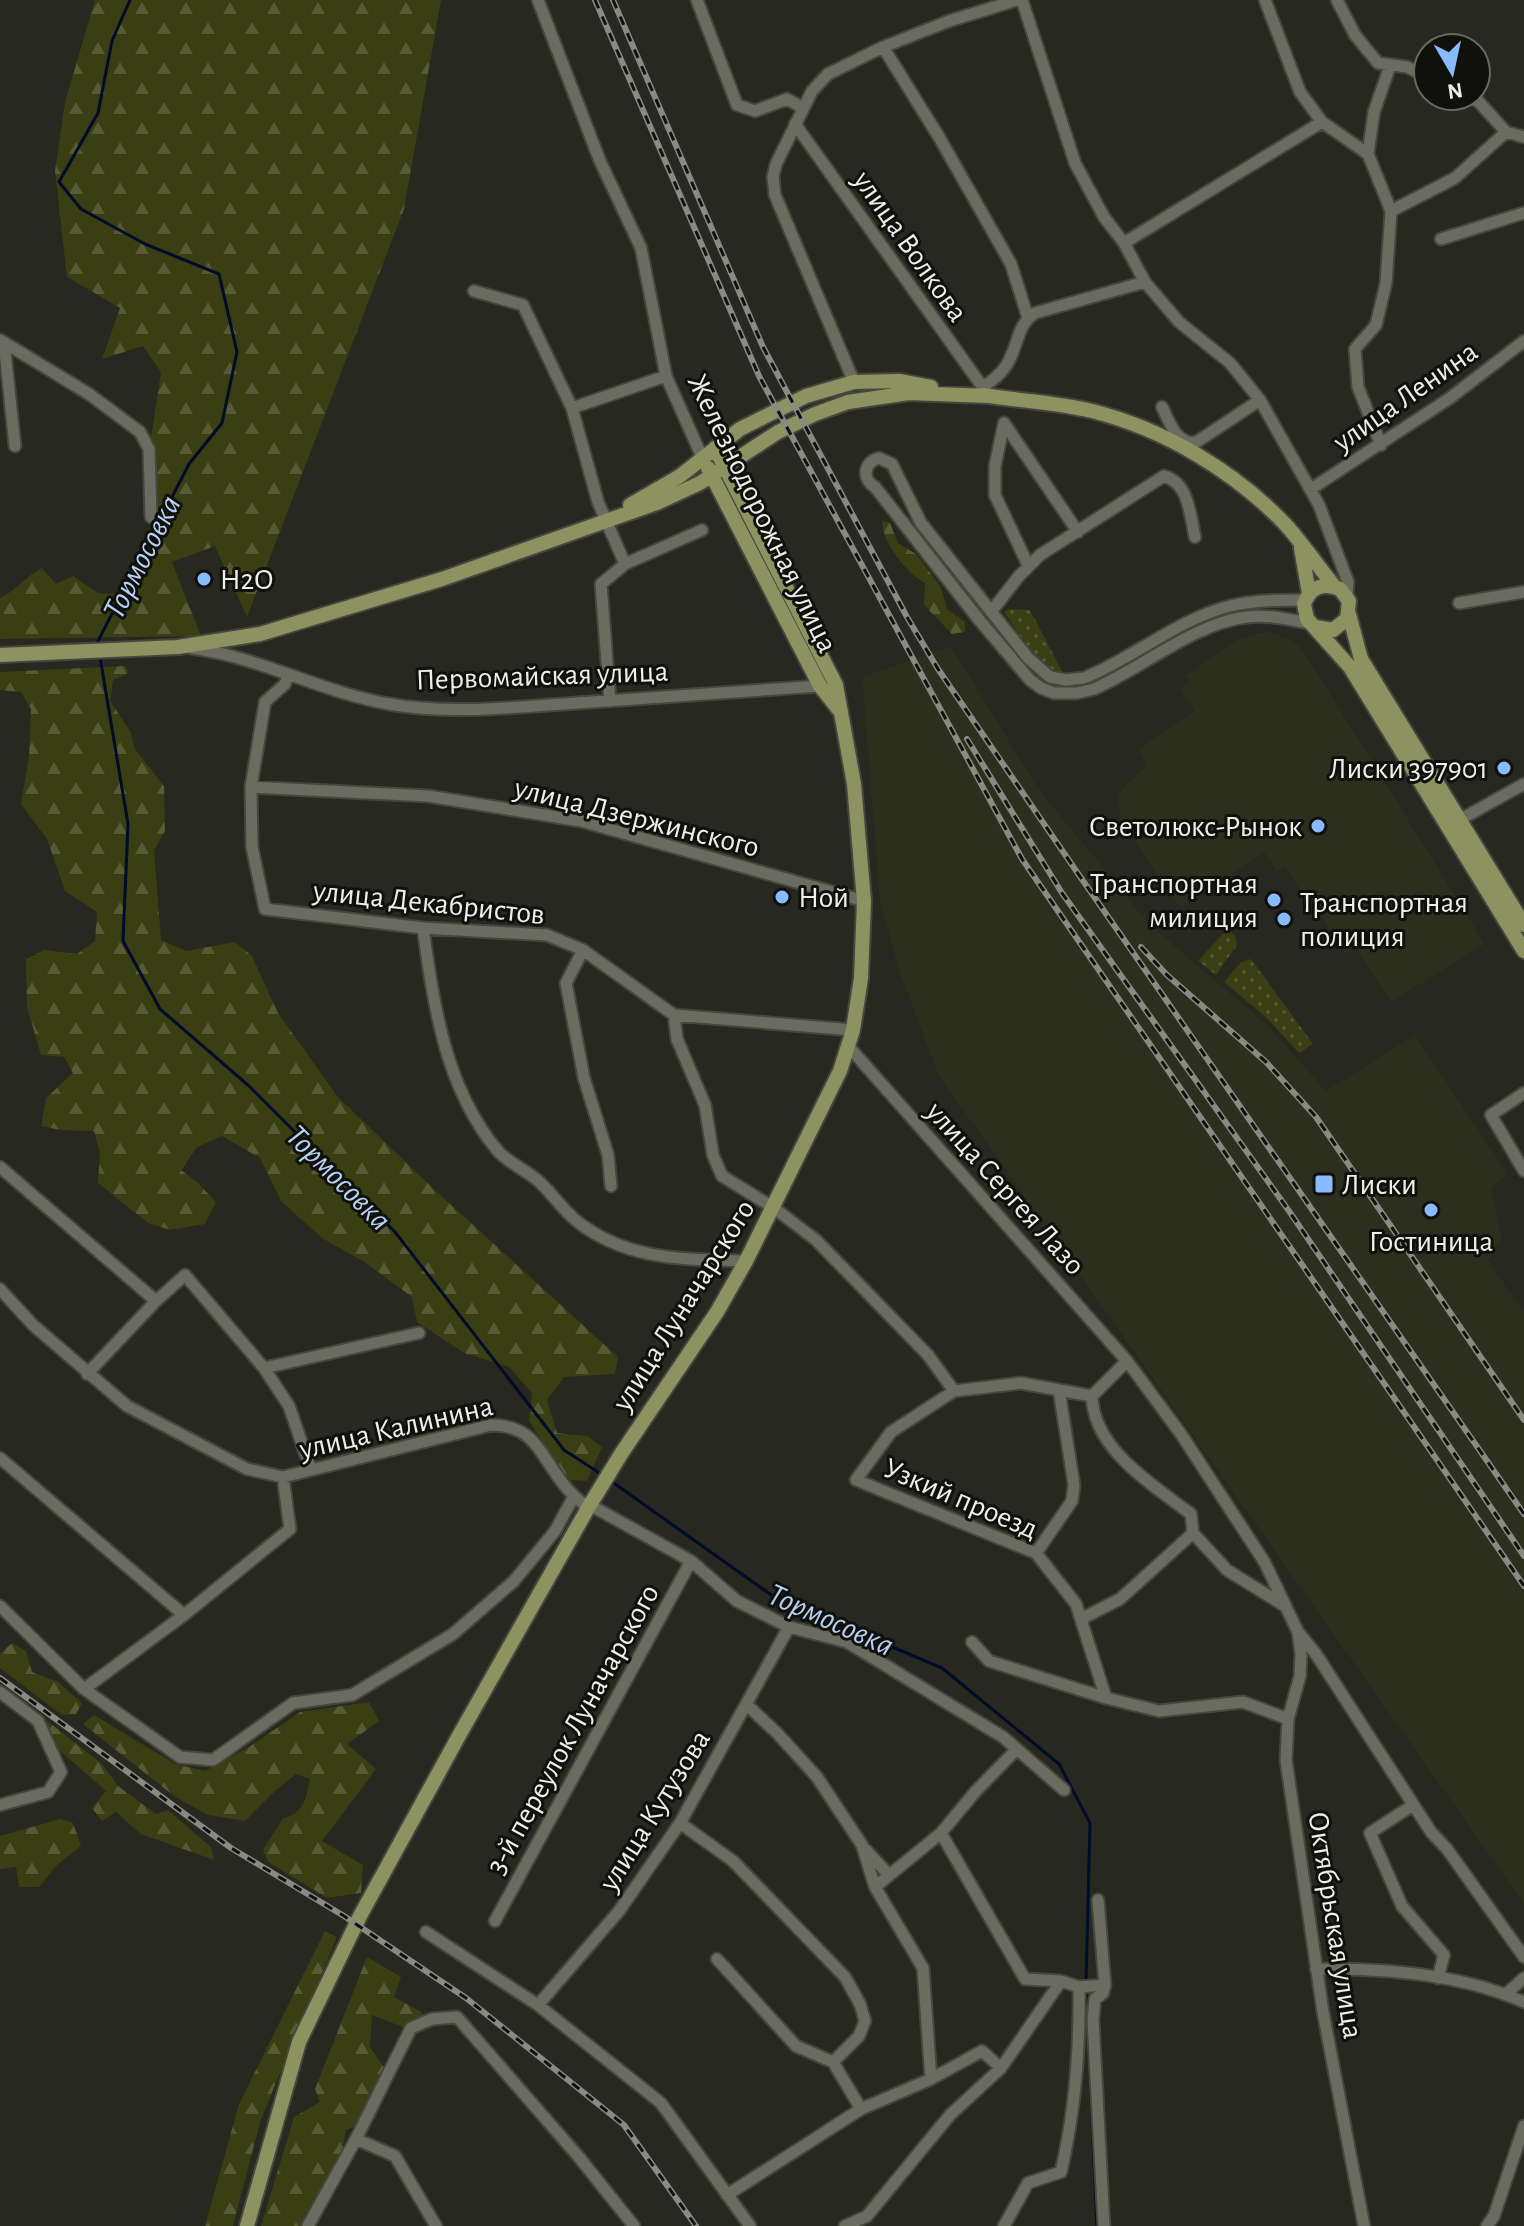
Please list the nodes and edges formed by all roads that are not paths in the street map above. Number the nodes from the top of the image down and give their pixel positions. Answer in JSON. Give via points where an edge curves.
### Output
{"nodes":[{"id":1,"x":538,"y":0,"type":"edge"},
{"id":2,"x":697,"y":0,"type":"edge"},
{"id":3,"x":1020,"y":0,"type":"edge"},
{"id":4,"x":1265,"y":0,"type":"edge"},
{"id":5,"x":1337,"y":0,"type":"edge"},
{"id":6,"x":883,"y":47,"type":"junction"},
{"id":7,"x":1390,"y":66,"type":"junction"},
{"id":8,"x":1412,"y":69,"type":"edge"},
{"id":9,"x":803,"y":108,"type":"junction"},
{"id":10,"x":1488,"y":112,"type":"edge"},
{"id":11,"x":1322,"y":122,"type":"junction"},
{"id":12,"x":795,"y":124,"type":"junction"},
{"id":13,"x":1506,"y":132,"type":"junction"},
{"id":14,"x":1524,"y":137,"type":"edge"},
{"id":15,"x":1368,"y":154,"type":"junction"},
{"id":16,"x":1391,"y":211,"type":"junction"},
{"id":17,"x":1524,"y":213,"type":"edge"},
{"id":18,"x":1441,"y":239,"type":"dead end"},
{"id":19,"x":1124,"y":243,"type":"junction"},
{"id":20,"x":1145,"y":282,"type":"junction"},
{"id":21,"x":474,"y":291,"type":"dead end"},
{"id":22,"x":1028,"y":318,"type":"junction"},
{"id":23,"x":2,"y":341,"type":"edge"},
{"id":24,"x":1524,"y":341,"type":"edge"},
{"id":25,"x":666,"y":376,"type":"junction"},
{"id":26,"x":854,"y":382,"type":"junction"},
{"id":27,"x":985,"y":391,"type":"junction"},
{"id":28,"x":1260,"y":400,"type":"junction"},
{"id":29,"x":1162,"y":407,"type":"dead end"},
{"id":30,"x":572,"y":408,"type":"junction"},
{"id":31,"x":1381,"y":445,"type":"junction"},
{"id":32,"x":15,"y":446,"type":"dead end"},
{"id":33,"x":709,"y":452,"type":"junction"},
{"id":34,"x":718,"y":470,"type":"junction"},
{"id":35,"x":895,"y":470,"type":"junction"},
{"id":36,"x":875,"y":487,"type":"junction"},
{"id":37,"x":1311,"y":489,"type":"junction"},
{"id":38,"x":151,"y":517,"type":"dead end"},
{"id":39,"x":605,"y":519,"type":"junction"},
{"id":40,"x":702,"y":530,"type":"dead end"},
{"id":41,"x":1078,"y":532,"type":"junction"},
{"id":42,"x":1195,"y":537,"type":"dead end"},
{"id":43,"x":1299,"y":540,"type":"junction"},
{"id":44,"x":625,"y":564,"type":"junction"},
{"id":45,"x":1028,"y":565,"type":"junction"},
{"id":46,"x":1334,"y":586,"type":"junction"},
{"id":47,"x":1524,"y":592,"type":"edge"},
{"id":48,"x":1307,"y":596,"type":"junction"},
{"id":49,"x":1347,"y":597,"type":"junction"},
{"id":50,"x":1459,"y":603,"type":"dead end"},
{"id":51,"x":991,"y":612,"type":"junction"},
{"id":52,"x":1349,"y":614,"type":"junction"},
{"id":53,"x":1312,"y":625,"type":"junction"},
{"id":54,"x":178,"y":647,"type":"junction"},
{"id":55,"x":0,"y":655,"type":"edge"},
{"id":56,"x":288,"y":675,"type":"junction"},
{"id":57,"x":836,"y":685,"type":"junction"},
{"id":58,"x":820,"y":686,"type":"junction"},
{"id":59,"x":610,"y":701,"type":"junction"},
{"id":60,"x":841,"y":713,"type":"junction"},
{"id":61,"x":1524,"y":784,"type":"edge"},
{"id":62,"x":251,"y":787,"type":"junction"},
{"id":63,"x":1452,"y":824,"type":"junction"},
{"id":64,"x":864,"y":901,"type":"junction"},
{"id":65,"x":1524,"y":925,"type":"edge"},
{"id":66,"x":423,"y":928,"type":"junction"},
{"id":67,"x":583,"y":950,"type":"junction"},
{"id":68,"x":1524,"y":951,"type":"edge"},
{"id":69,"x":674,"y":1015,"type":"junction"},
{"id":70,"x":853,"y":1030,"type":"junction"},
{"id":71,"x":849,"y":1047,"type":"junction"},
{"id":72,"x":1524,"y":1093,"type":"edge"},
{"id":73,"x":0,"y":1167,"type":"edge"},
{"id":74,"x":1524,"y":1171,"type":"edge"},
{"id":75,"x":611,"y":1186,"type":"dead end"},
{"id":76,"x":774,"y":1208,"type":"junction"},
{"id":77,"x":746,"y":1261,"type":"junction"},
{"id":78,"x":0,"y":1289,"type":"edge"},
{"id":79,"x":156,"y":1301,"type":"junction"},
{"id":80,"x":419,"y":1333,"type":"dead end"},
{"id":81,"x":1127,"y":1361,"type":"junction"},
{"id":82,"x":264,"y":1368,"type":"junction"},
{"id":83,"x":87,"y":1374,"type":"junction"},
{"id":84,"x":1059,"y":1390,"type":"junction"},
{"id":85,"x":954,"y":1391,"type":"junction"},
{"id":86,"x":1092,"y":1396,"type":"junction"},
{"id":87,"x":0,"y":1458,"type":"edge"},
{"id":88,"x":311,"y":1470,"type":"junction"},
{"id":89,"x":283,"y":1477,"type":"junction"},
{"id":90,"x":574,"y":1496,"type":"junction"},
{"id":91,"x":589,"y":1507,"type":"junction"},
{"id":92,"x":1193,"y":1533,"type":"junction"},
{"id":93,"x":1036,"y":1553,"type":"junction"},
{"id":94,"x":691,"y":1561,"type":"junction"},
{"id":95,"x":0,"y":1606,"type":"edge"},
{"id":96,"x":1288,"y":1608,"type":"junction"},
{"id":97,"x":184,"y":1615,"type":"junction"},
{"id":98,"x":1081,"y":1619,"type":"junction"},
{"id":99,"x":789,"y":1627,"type":"junction"},
{"id":100,"x":1298,"y":1632,"type":"junction"},
{"id":101,"x":972,"y":1642,"type":"dead end"},
{"id":102,"x":84,"y":1689,"type":"junction"},
{"id":103,"x":0,"y":1692,"type":"edge"},
{"id":104,"x":1106,"y":1698,"type":"junction"},
{"id":105,"x":747,"y":1705,"type":"junction"},
{"id":106,"x":1288,"y":1719,"type":"junction"},
{"id":107,"x":1016,"y":1750,"type":"junction"},
{"id":108,"x":1064,"y":1790,"type":"dead end"},
{"id":109,"x":0,"y":1805,"type":"edge"},
{"id":110,"x":1413,"y":1805,"type":"junction"},
{"id":111,"x":680,"y":1823,"type":"junction"},
{"id":112,"x":941,"y":1833,"type":"junction"},
{"id":113,"x":862,"y":1845,"type":"junction"},
{"id":114,"x":889,"y":1875,"type":"junction"},
{"id":115,"x":875,"y":1887,"type":"junction"},
{"id":116,"x":1098,"y":1900,"type":"dead end"},
{"id":117,"x":495,"y":1921,"type":"dead end"},
{"id":118,"x":426,"y":1932,"type":"dead end"},
{"id":119,"x":1524,"y":1957,"type":"edge"},
{"id":120,"x":717,"y":1959,"type":"dead end"},
{"id":121,"x":1316,"y":1969,"type":"junction"},
{"id":122,"x":1438,"y":1978,"type":"junction"},
{"id":123,"x":1524,"y":1978,"type":"edge"},
{"id":124,"x":1061,"y":1981,"type":"junction"},
{"id":125,"x":1105,"y":1985,"type":"junction"},
{"id":126,"x":1079,"y":1987,"type":"junction"},
{"id":127,"x":1506,"y":1994,"type":"junction"},
{"id":128,"x":1524,"y":2002,"type":"edge"},
{"id":129,"x":538,"y":2005,"type":"junction"},
{"id":130,"x":833,"y":2062,"type":"junction"},
{"id":131,"x":1001,"y":2068,"type":"junction"},
{"id":132,"x":931,"y":2079,"type":"junction"},
{"id":133,"x":861,"y":2109,"type":"junction"},
{"id":134,"x":1524,"y":2126,"type":"edge"},
{"id":135,"x":356,"y":2139,"type":"junction"},
{"id":136,"x":727,"y":2195,"type":"junction"},
{"id":137,"x":247,"y":2226,"type":"edge"},
{"id":138,"x":308,"y":2226,"type":"edge"},
{"id":139,"x":436,"y":2226,"type":"edge"},
{"id":140,"x":634,"y":2226,"type":"edge"},
{"id":141,"x":750,"y":2226,"type":"edge"},
{"id":142,"x":845,"y":2226,"type":"edge"},
{"id":143,"x":1004,"y":2226,"type":"edge"},
{"id":144,"x":1104,"y":2226,"type":"edge"},
{"id":145,"x":1364,"y":2226,"type":"edge"},
{"id":146,"x":1487,"y":2226,"type":"edge"}],
"edges":[{"from":1,"to":25,"type":"street","name":"Железнодорожная улица","via":[[600,161],[641,248]]},
{"from":2,"to":9,"type":"street","via":[[737,105],[755,111],[787,99]]},
{"from":3,"to":6,"type":"street"},
{"from":3,"to":19,"type":"street","via":[[1075,163]]},
{"from":4,"to":11,"type":"street","via":[[1300,92]]},
{"from":5,"to":7,"type":"street","via":[[1355,35],[1378,63]]},
{"from":6,"to":9,"type":"street","via":[[828,74]]},
{"from":6,"to":22,"type":"street","via":[[1011,264]]},
{"from":7,"to":8,"type":"street"},
{"from":7,"to":15,"type":"street","via":[[1374,112]]},
{"from":9,"to":12,"type":"street"},
{"from":10,"to":13,"type":"street"},
{"from":11,"to":15,"type":"street"},
{"from":11,"to":19,"type":"street"},
{"from":12,"to":26,"type":"street","via":[[776,164],[775,195]]},
{"from":12,"to":27,"type":"street","name":"улица Волкова"},
{"from":13,"to":14,"type":"street"},
{"from":13,"to":16,"type":"street","via":[[1455,178]]},
{"from":15,"to":16,"type":"street"},
{"from":16,"to":31,"type":"street","via":[[1386,283],[1376,325],[1355,349],[1358,387]]},
{"from":17,"to":18,"type":"street"},
{"from":19,"to":20,"type":"street"},
{"from":20,"to":22,"type":"street"},
{"from":20,"to":28,"type":"street","via":[[1179,322],[1230,363]]},
{"from":21,"to":30,"type":"street","via":[[523,305]]},
{"from":22,"to":27,"type":"street","via":[[1006,369]]},
{"from":23,"to":32,"type":"street"},
{"from":23,"to":38,"type":"street","via":[[140,432],[149,449]]},
{"from":24,"to":31,"type":"street","name":"улица Ленина"},
{"from":25,"to":30,"type":"street"},
{"from":25,"to":33,"type":"street","name":"Железнодорожная улица"},
{"from":26,"to":27,"type":"main road","name":"Первомайская улица","via":[[899,381]]},
{"from":26,"to":33,"type":"main road","name":"Первомайская улица","via":[[806,396],[740,429]]},
{"from":27,"to":34,"type":"main road","name":"Первомайская улица","via":[[909,393],[848,402],[778,432]]},
{"from":27,"to":43,"type":"main road","via":[[1089,410],[1154,432],[1238,483]]},
{"from":28,"to":29,"type":"street","via":[[1195,443],[1176,435]]},
{"from":28,"to":37,"type":"street"},
{"from":30,"to":39,"type":"street"},
{"from":31,"to":37,"type":"street","name":"улица Ленина"},
{"from":33,"to":34,"type":"main road","name":"Железнодорожная улица"},
{"from":33,"to":39,"type":"main road","name":"Первомайская улица","via":[[680,476]]},
{"from":34,"to":39,"type":"main road","name":"Первомайская улица","via":[[657,503]]},
{"from":34,"to":57,"type":"main road","name":"Железнодорожная улица"},
{"from":34,"to":58,"type":"main road","name":"Железнодорожная улица"},
{"from":35,"to":36,"type":"street","via":[[891,484]]},
{"from":35,"to":36,"type":"street","via":[[884,458],[871,461],[866,478]]},
{"from":35,"to":51,"type":"street","via":[[921,523]]},
{"from":36,"to":53,"type":"street","via":[[1018,667],[1050,691],[1094,689],[1233,620],[1263,616]]},
{"from":37,"to":49,"type":"street","via":[[1348,582]]},
{"from":39,"to":44,"type":"street"},
{"from":39,"to":54,"type":"main road","name":"Первомайская улица","via":[[333,614],[260,634]]},
{"from":40,"to":44,"type":"street"},
{"from":41,"to":42,"type":"street","via":[[1164,476],[1184,490]]},
{"from":41,"to":45,"type":"street"},
{"from":41,"to":45,"type":"street","via":[[1004,423],[995,495]]},
{"from":43,"to":46,"type":"main road"},
{"from":43,"to":48,"type":"main road"},
{"from":44,"to":59,"type":"street","via":[[601,584]]},
{"from":45,"to":51,"type":"street"},
{"from":46,"to":48,"type":"main road","via":[[1324,585]]},
{"from":46,"to":49,"type":"main road"},
{"from":47,"to":50,"type":"street"},
{"from":48,"to":51,"type":"street","via":[[1229,606],[1099,672],[1066,680],[1043,673]]},
{"from":48,"to":53,"type":"main road","via":[[1305,614]]},
{"from":49,"to":52,"type":"main road"},
{"from":52,"to":53,"type":"main road","via":[[1338,628],[1326,631]]},
{"from":52,"to":63,"type":"main road","via":[[1361,659]]},
{"from":53,"to":63,"type":"main road","via":[[1350,667]]},
{"from":54,"to":55,"type":"main road","name":"Первомайская улица"},
{"from":54,"to":56,"type":"street","name":"Первомайская улица","via":[[245,658]]},
{"from":56,"to":59,"type":"street","name":"Первомайская улица","via":[[390,705],[433,709]]},
{"from":56,"to":62,"type":"street","via":[[265,702]]},
{"from":57,"to":58,"type":"main road"},
{"from":57,"to":60,"type":"main road","name":"улица Луначарского"},
{"from":58,"to":59,"type":"street","name":"Первомайская улица"},
{"from":58,"to":60,"type":"main road","name":"Железнодорожная улица"},
{"from":60,"to":64,"type":"main road","name":"улица Луначарского","via":[[854,784]]},
{"from":61,"to":63,"type":"street"},
{"from":62,"to":64,"type":"street","name":"улица Дзержинского","via":[[428,796],[581,821]]},
{"from":62,"to":66,"type":"street","name":"улица Декабристов","via":[[252,847],[265,909]]},
{"from":63,"to":65,"type":"main road"},
{"from":63,"to":68,"type":"main road"},
{"from":64,"to":70,"type":"main road","name":"улица Луначарского"},
{"from":66,"to":67,"type":"street","name":"улица Декабристов","via":[[547,935]]},
{"from":66,"to":77,"type":"street","via":[[433,999],[455,1081],[498,1152],[537,1180],[577,1222],[621,1248],[672,1259]]},
{"from":67,"to":69,"type":"street","name":"улица Декабристов"},
{"from":67,"to":75,"type":"street","via":[[566,983]]},
{"from":69,"to":70,"type":"street"},
{"from":69,"to":76,"type":"street","via":[[722,1176]]},
{"from":70,"to":71,"type":"main road","name":"улица Луначарского"},
{"from":71,"to":76,"type":"main road","name":"улица Луначарского"},
{"from":71,"to":81,"type":"street","name":"улица Сергея Лазо"},
{"from":72,"to":74,"type":"street","via":[[1491,1115]]},
{"from":73,"to":79,"type":"street"},
{"from":76,"to":77,"type":"main road","name":"улица Луначарского"},
{"from":76,"to":85,"type":"street","via":[[816,1240],[928,1355]]},
{"from":77,"to":91,"type":"main road","name":"улица Луначарского"},
{"from":78,"to":83,"type":"street","name":"улица Калинина"},
{"from":79,"to":82,"type":"street","via":[[185,1275]]},
{"from":79,"to":83,"type":"street"},
{"from":80,"to":82,"type":"street"},
{"from":81,"to":86,"type":"street"},
{"from":81,"to":96,"type":"street","name":"улица Сергея Лазо","via":[[1226,1501]]},
{"from":82,"to":88,"type":"street","via":[[289,1406]]},
{"from":83,"to":89,"type":"street","name":"улица Калинина","via":[[127,1406],[189,1440],[247,1469]]},
{"from":84,"to":85,"type":"street","via":[[1021,1383]]},
{"from":84,"to":86,"type":"street"},
{"from":84,"to":93,"type":"street","via":[[1072,1501]]},
{"from":85,"to":93,"type":"street","name":"Узкий проезд","via":[[891,1432],[856,1480]]},
{"from":86,"to":92,"type":"street","via":[[1107,1440],[1142,1477],[1191,1514]]},
{"from":87,"to":97,"type":"street"},
{"from":88,"to":89,"type":"street","name":"улица Калинина"},
{"from":88,"to":90,"type":"street","name":"улица Калинина","via":[[508,1425],[534,1441]]},
{"from":89,"to":97,"type":"street","via":[[290,1529]]},
{"from":90,"to":91,"type":"street","name":"улица Калинина"},
{"from":90,"to":102,"type":"street","via":[[555,1531],[514,1581],[453,1634],[352,1695],[293,1703],[213,1760],[180,1757]]},
{"from":91,"to":94,"type":"street","name":"улица Калинина"},
{"from":91,"to":137,"type":"main road","name":"улица Луначарского","via":[[360,1916],[299,2042]]},
{"from":92,"to":96,"type":"street","via":[[1227,1570]]},
{"from":92,"to":98,"type":"street","via":[[1120,1599]]},
{"from":93,"to":98,"type":"street","name":"Узкий проезд","via":[[1076,1604]]},
{"from":94,"to":99,"type":"street","name":"улица Калинина","via":[[737,1601]]},
{"from":94,"to":117,"type":"street","name":"3-й переулок Луначарского"},
{"from":95,"to":102,"type":"street"},
{"from":96,"to":100,"type":"street","name":"улица Сергея Лазо"},
{"from":97,"to":102,"type":"street"},
{"from":98,"to":104,"type":"street","name":"Узкий проезд"},
{"from":99,"to":105,"type":"street","name":"улица Кутузова"},
{"from":99,"to":107,"type":"street","name":"улица Калинина","via":[[847,1642]]},
{"from":100,"to":106,"type":"street","name":"Октябрьская улица","via":[[1300,1676]]},
{"from":100,"to":110,"type":"street"},
{"from":101,"to":104,"type":"street","via":[[989,1661]]},
{"from":103,"to":109,"type":"street","via":[[38,1721],[61,1772],[48,1792]]},
{"from":104,"to":106,"type":"street","via":[[1159,1711],[1243,1702]]},
{"from":105,"to":111,"type":"street","name":"улица Кутузова"},
{"from":105,"to":113,"type":"street","via":[[817,1777]]},
{"from":106,"to":121,"type":"street","name":"Октябрьская улица","via":[[1286,1760]]},
{"from":107,"to":108,"type":"street","name":"улица Калинина"},
{"from":107,"to":112,"type":"street"},
{"from":110,"to":119,"type":"street"},
{"from":110,"to":122,"type":"street","via":[[1370,1833],[1402,1906],[1444,1955]]},
{"from":111,"to":129,"type":"street","name":"улица Кутузова","via":[[619,1911]]},
{"from":111,"to":130,"type":"street","via":[[733,1861],[845,1977],[865,2021],[859,2036]]},
{"from":112,"to":114,"type":"street"},
{"from":112,"to":124,"type":"street","via":[[1025,1979]]},
{"from":113,"to":114,"type":"street"},
{"from":113,"to":115,"type":"street"},
{"from":114,"to":115,"type":"street"},
{"from":115,"to":132,"type":"street","via":[[923,1968]]},
{"from":116,"to":125,"type":"street"},
{"from":118,"to":129,"type":"street"},
{"from":120,"to":130,"type":"street","via":[[796,2046]]},
{"from":121,"to":122,"type":"street","via":[[1373,1968]]},
{"from":121,"to":145,"type":"street","name":"Октябрьская улица"},
{"from":122,"to":127,"type":"street"},
{"from":123,"to":127,"type":"street"},
{"from":124,"to":126,"type":"street"},
{"from":124,"to":131,"type":"street"},
{"from":125,"to":126,"type":"street"},
{"from":125,"to":144,"type":"street","via":[[1095,1999],[1093,2020]]},
{"from":126,"to":143,"type":"street","via":[[1073,2121],[1061,2172],[1028,2183]]},
{"from":127,"to":128,"type":"street"},
{"from":129,"to":136,"type":"street","via":[[661,2103]]},
{"from":130,"to":133,"type":"street"},
{"from":131,"to":132,"type":"street","via":[[982,2051]]},
{"from":131,"to":142,"type":"street","via":[[950,2115],[867,2216]]},
{"from":132,"to":133,"type":"street"},
{"from":133,"to":136,"type":"street"},
{"from":134,"to":146,"type":"street"},
{"from":135,"to":138,"type":"street"},
{"from":135,"to":139,"type":"street","via":[[395,2156]]},
{"from":135,"to":140,"type":"street","via":[[411,2028],[457,2017]]},
{"from":136,"to":141,"type":"street"}]}
